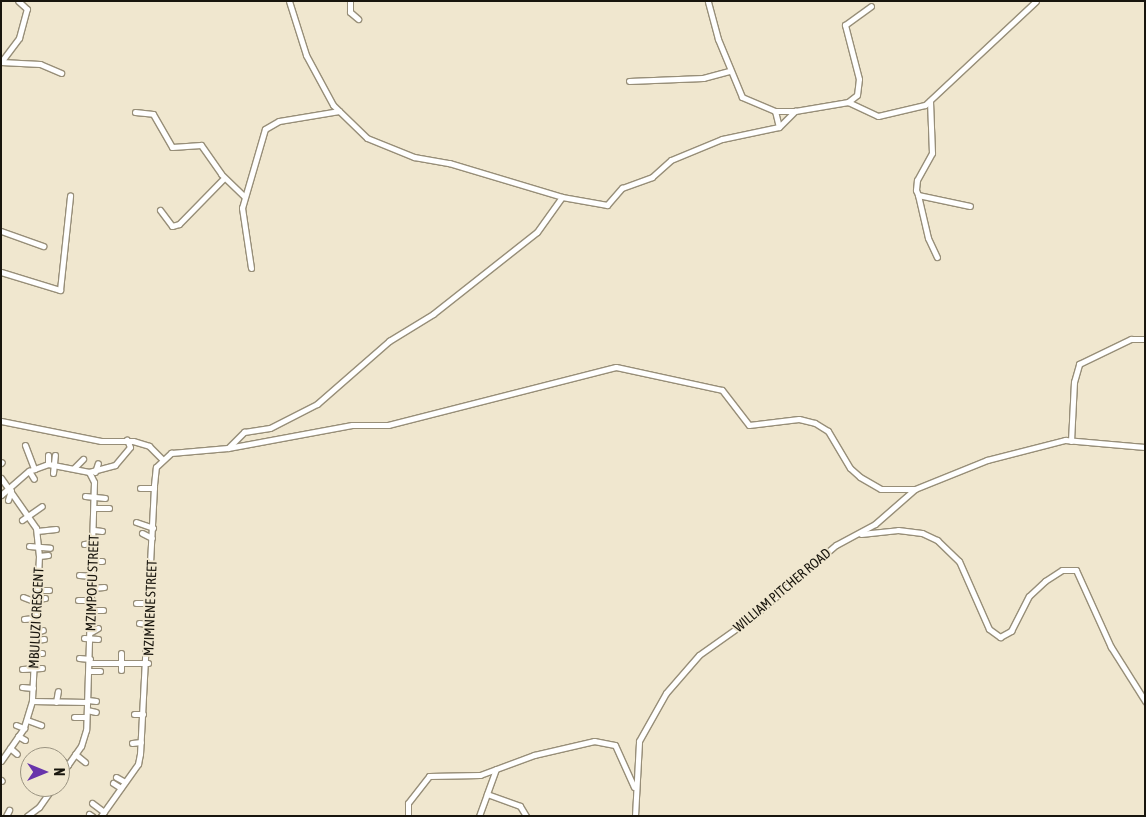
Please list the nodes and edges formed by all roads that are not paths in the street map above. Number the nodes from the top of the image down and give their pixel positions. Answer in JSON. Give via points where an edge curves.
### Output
{"nodes":[{"id":1,"x":18,"y":1,"type":"edge"},
{"id":2,"x":289,"y":1,"type":"edge"},
{"id":3,"x":350,"y":1,"type":"edge"},
{"id":4,"x":708,"y":1,"type":"edge"},
{"id":5,"x":1036,"y":1,"type":"edge"},
{"id":6,"x":871,"y":6,"type":"dead end"},
{"id":7,"x":358,"y":18,"type":"dead end"},
{"id":8,"x":1,"y":62,"type":"edge"},
{"id":9,"x":729,"y":71,"type":"junction"},
{"id":10,"x":61,"y":74,"type":"dead end"},
{"id":11,"x":629,"y":81,"type":"dead end"},
{"id":12,"x":930,"y":101,"type":"junction"},
{"id":13,"x":848,"y":102,"type":"junction"},
{"id":14,"x":339,"y":111,"type":"junction"},
{"id":15,"x":795,"y":111,"type":"junction"},
{"id":16,"x":135,"y":112,"type":"dead end"},
{"id":17,"x":775,"y":112,"type":"junction"},
{"id":18,"x":779,"y":127,"type":"junction"},
{"id":19,"x":224,"y":178,"type":"junction"},
{"id":20,"x":918,"y":195,"type":"junction"},
{"id":21,"x":70,"y":196,"type":"dead end"},
{"id":22,"x":244,"y":196,"type":"junction"},
{"id":23,"x":562,"y":197,"type":"junction"},
{"id":24,"x":970,"y":206,"type":"dead end"},
{"id":25,"x":160,"y":210,"type":"dead end"},
{"id":26,"x":1,"y":231,"type":"edge"},
{"id":27,"x":42,"y":246,"type":"dead end"},
{"id":28,"x":936,"y":257,"type":"dead end"},
{"id":29,"x":251,"y":268,"type":"dead end"},
{"id":30,"x":1,"y":272,"type":"edge"},
{"id":31,"x":1145,"y":340,"type":"edge"},
{"id":32,"x":1,"y":421,"type":"edge"},
{"id":33,"x":127,"y":440,"type":"junction"},
{"id":34,"x":1071,"y":441,"type":"junction"},
{"id":35,"x":25,"y":445,"type":"dead end"},
{"id":36,"x":1145,"y":447,"type":"edge"},
{"id":37,"x":228,"y":448,"type":"junction"},
{"id":38,"x":52,"y":454,"type":"dead end"},
{"id":39,"x":162,"y":459,"type":"junction"},
{"id":40,"x":83,"y":460,"type":"dead end"},
{"id":41,"x":98,"y":463,"type":"dead end"},
{"id":42,"x":51,"y":464,"type":"junction"},
{"id":43,"x":74,"y":468,"type":"junction"},
{"id":44,"x":32,"y":470,"type":"junction"},
{"id":45,"x":82,"y":470,"type":"junction"},
{"id":46,"x":92,"y":472,"type":"junction"},
{"id":47,"x":53,"y":474,"type":"dead end"},
{"id":48,"x":82,"y":476,"type":"dead end"},
{"id":49,"x":1,"y":478,"type":"edge"},
{"id":50,"x":34,"y":479,"type":"dead end"},
{"id":51,"x":140,"y":488,"type":"dead end"},
{"id":52,"x":154,"y":488,"type":"junction"},
{"id":53,"x":10,"y":489,"type":"junction"},
{"id":54,"x":915,"y":489,"type":"junction"},
{"id":55,"x":1,"y":495,"type":"edge"},
{"id":56,"x":85,"y":496,"type":"dead end"},
{"id":57,"x":95,"y":497,"type":"junction"},
{"id":58,"x":105,"y":498,"type":"dead end"},
{"id":59,"x":8,"y":500,"type":"dead end"},
{"id":60,"x":42,"y":506,"type":"dead end"},
{"id":61,"x":94,"y":508,"type":"junction"},
{"id":62,"x":109,"y":508,"type":"dead end"},
{"id":63,"x":30,"y":516,"type":"junction"},
{"id":64,"x":22,"y":520,"type":"dead end"},
{"id":65,"x":136,"y":522,"type":"dead end"},
{"id":66,"x":153,"y":528,"type":"junction"},
{"id":67,"x":56,"y":529,"type":"dead end"},
{"id":68,"x":94,"y":530,"type":"junction"},
{"id":69,"x":36,"y":531,"type":"junction"},
{"id":70,"x":102,"y":531,"type":"dead end"},
{"id":71,"x":142,"y":533,"type":"dead end"},
{"id":72,"x":858,"y":534,"type":"junction"},
{"id":73,"x":152,"y":538,"type":"junction"},
{"id":74,"x":94,"y":543,"type":"junction"},
{"id":75,"x":84,"y":544,"type":"dead end"},
{"id":76,"x":30,"y":546,"type":"dead end"},
{"id":77,"x":38,"y":548,"type":"junction"},
{"id":78,"x":50,"y":548,"type":"dead end"},
{"id":79,"x":48,"y":555,"type":"dead end"},
{"id":80,"x":39,"y":556,"type":"junction"},
{"id":81,"x":93,"y":561,"type":"junction"},
{"id":82,"x":102,"y":561,"type":"dead end"},
{"id":83,"x":79,"y":575,"type":"dead end"},
{"id":84,"x":93,"y":576,"type":"junction"},
{"id":85,"x":104,"y":587,"type":"dead end"},
{"id":86,"x":92,"y":588,"type":"junction"},
{"id":87,"x":37,"y":590,"type":"junction"},
{"id":88,"x":49,"y":590,"type":"dead end"},
{"id":89,"x":23,"y":598,"type":"dead end"},
{"id":90,"x":45,"y":598,"type":"dead end"},
{"id":91,"x":36,"y":600,"type":"junction"},
{"id":92,"x":78,"y":600,"type":"dead end"},
{"id":93,"x":92,"y":600,"type":"junction"},
{"id":94,"x":150,"y":603,"type":"junction"},
{"id":95,"x":136,"y":604,"type":"dead end"},
{"id":96,"x":92,"y":610,"type":"junction"},
{"id":97,"x":103,"y":610,"type":"dead end"},
{"id":98,"x":36,"y":618,"type":"junction"},
{"id":99,"x":24,"y":619,"type":"dead end"},
{"id":100,"x":139,"y":623,"type":"dead end"},
{"id":101,"x":149,"y":624,"type":"junction"},
{"id":102,"x":98,"y":628,"type":"dead end"},
{"id":103,"x":43,"y":630,"type":"dead end"},
{"id":104,"x":35,"y":632,"type":"junction"},
{"id":105,"x":91,"y":635,"type":"junction"},
{"id":106,"x":84,"y":638,"type":"dead end"},
{"id":107,"x":44,"y":639,"type":"dead end"},
{"id":108,"x":98,"y":639,"type":"dead end"},
{"id":109,"x":35,"y":640,"type":"junction"},
{"id":110,"x":33,"y":653,"type":"junction"},
{"id":111,"x":42,"y":653,"type":"dead end"},
{"id":112,"x":121,"y":653,"type":"dead end"},
{"id":113,"x":79,"y":658,"type":"dead end"},
{"id":114,"x":90,"y":661,"type":"junction"},
{"id":115,"x":122,"y":663,"type":"junction"},
{"id":116,"x":148,"y":663,"type":"junction"},
{"id":117,"x":33,"y":668,"type":"junction"},
{"id":118,"x":42,"y":668,"type":"dead end"},
{"id":119,"x":22,"y":669,"type":"dead end"},
{"id":120,"x":121,"y":670,"type":"dead end"},
{"id":121,"x":90,"y":671,"type":"junction"},
{"id":122,"x":100,"y":671,"type":"dead end"},
{"id":123,"x":22,"y":687,"type":"dead end"},
{"id":124,"x":33,"y":688,"type":"junction"},
{"id":125,"x":58,"y":691,"type":"dead end"},
{"id":126,"x":32,"y":700,"type":"junction"},
{"id":127,"x":88,"y":701,"type":"junction"},
{"id":128,"x":96,"y":701,"type":"dead end"},
{"id":129,"x":1145,"y":701,"type":"edge"},
{"id":130,"x":56,"y":702,"type":"junction"},
{"id":131,"x":87,"y":710,"type":"junction"},
{"id":132,"x":96,"y":712,"type":"dead end"},
{"id":133,"x":134,"y":714,"type":"dead end"},
{"id":134,"x":143,"y":714,"type":"junction"},
{"id":135,"x":74,"y":716,"type":"dead end"},
{"id":136,"x":86,"y":717,"type":"junction"},
{"id":137,"x":27,"y":720,"type":"junction"},
{"id":138,"x":16,"y":724,"type":"dead end"},
{"id":139,"x":41,"y":725,"type":"dead end"},
{"id":140,"x":24,"y":728,"type":"junction"},
{"id":141,"x":18,"y":736,"type":"junction"},
{"id":142,"x":25,"y":740,"type":"dead end"},
{"id":143,"x":132,"y":742,"type":"dead end"},
{"id":144,"x":141,"y":742,"type":"junction"},
{"id":145,"x":10,"y":748,"type":"junction"},
{"id":146,"x":134,"y":749,"type":"dead end"},
{"id":147,"x":140,"y":749,"type":"junction"},
{"id":148,"x":3,"y":753,"type":"edge"},
{"id":149,"x":17,"y":754,"type":"dead end"},
{"id":150,"x":75,"y":754,"type":"junction"},
{"id":151,"x":1,"y":761,"type":"edge"},
{"id":152,"x":70,"y":762,"type":"edge"},
{"id":153,"x":84,"y":762,"type":"dead end"},
{"id":154,"x":496,"y":769,"type":"junction"},
{"id":155,"x":116,"y":777,"type":"dead end"},
{"id":156,"x":125,"y":782,"type":"junction"},
{"id":157,"x":114,"y":783,"type":"dead end"},
{"id":158,"x":635,"y":787,"type":"junction"},
{"id":159,"x":121,"y":788,"type":"junction"},
{"id":160,"x":487,"y":794,"type":"junction"},
{"id":161,"x":45,"y":797,"type":"edge"},
{"id":162,"x":92,"y":802,"type":"dead end"},
{"id":163,"x":103,"y":814,"type":"edge"},
{"id":164,"x":27,"y":816,"type":"edge"},
{"id":165,"x":408,"y":816,"type":"edge"},
{"id":166,"x":479,"y":816,"type":"edge"},
{"id":167,"x":526,"y":816,"type":"edge"},
{"id":168,"x":635,"y":816,"type":"edge"}],
"edges":[{"from":1,"to":8,"type":"street","via":[[27,9],[19,38]]},
{"from":2,"to":14,"type":"street","via":[[306,55]]},
{"from":3,"to":7,"type":"street","via":[[350,12]]},
{"from":4,"to":9,"type":"street"},
{"from":5,"to":12,"type":"street"},
{"from":6,"to":13,"type":"street","via":[[846,25],[860,86]]},
{"from":8,"to":10,"type":"street","via":[[40,64]]},
{"from":9,"to":11,"type":"street","via":[[704,78]]},
{"from":9,"to":17,"type":"street","via":[[742,97]]},
{"from":12,"to":13,"type":"street","via":[[878,116]]},
{"from":12,"to":20,"type":"street","via":[[932,153],[917,180]]},
{"from":13,"to":15,"type":"street"},
{"from":14,"to":22,"type":"street","via":[[279,121],[265,129]]},
{"from":14,"to":23,"type":"street","via":[[367,138],[414,157],[450,163]]},
{"from":15,"to":17,"type":"street"},
{"from":15,"to":18,"type":"street"},
{"from":16,"to":19,"type":"street","via":[[153,114],[170,146],[201,145]]},
{"from":17,"to":18,"type":"street"},
{"from":18,"to":23,"type":"street","via":[[722,139],[671,160],[652,177],[622,188],[607,205]]},
{"from":19,"to":22,"type":"street"},
{"from":19,"to":25,"type":"street","via":[[179,224],[172,226]]},
{"from":20,"to":24,"type":"street"},
{"from":20,"to":28,"type":"street"},
{"from":21,"to":30,"type":"street","via":[[60,290]]},
{"from":22,"to":29,"type":"street","via":[[242,208]]},
{"from":23,"to":37,"type":"street","via":[[537,232],[432,314],[389,341],[318,404],[270,428],[244,432]]},
{"from":26,"to":27,"type":"street"},
{"from":31,"to":34,"type":"street","via":[[1131,339],[1079,364],[1074,382]]},
{"from":32,"to":33,"type":"street","via":[[101,440]]},
{"from":33,"to":39,"type":"street","via":[[149,446]]},
{"from":33,"to":46,"type":"street","via":[[130,447],[124,457],[107,469]]},
{"from":34,"to":36,"type":"street","name":"WILLIAM PITCHER ROAD"},
{"from":34,"to":54,"type":"street","name":"WILLIAM PITCHER ROAD","via":[[1006,454]]},
{"from":35,"to":44,"type":"street"},
{"from":37,"to":39,"type":"street","via":[[171,452]]},
{"from":37,"to":54,"type":"street","via":[[352,425],[388,425],[616,367],[722,390],[750,425],[799,419],[815,423],[828,431],[850,468],[860,477],[881,488]]},
{"from":38,"to":42,"type":"street"},
{"from":39,"to":52,"type":"street","name":"MZIMNENE STREET","via":[[156,467]]},
{"from":40,"to":43,"type":"street"},
{"from":41,"to":46,"type":"street"},
{"from":42,"to":43,"type":"street"},
{"from":42,"to":44,"type":"street"},
{"from":42,"to":47,"type":"street"},
{"from":43,"to":45,"type":"street"},
{"from":44,"to":50,"type":"street"},
{"from":44,"to":53,"type":"street"},
{"from":45,"to":46,"type":"street"},
{"from":45,"to":48,"type":"street"},
{"from":46,"to":57,"type":"street","name":"MZIMPOFU STREET"},
{"from":49,"to":53,"type":"street","name":"MBULUZI CRESCENT"},
{"from":51,"to":52,"type":"street"},
{"from":52,"to":66,"type":"street","name":"MZIMNENE STREET"},
{"from":53,"to":55,"type":"street"},
{"from":53,"to":59,"type":"street"},
{"from":53,"to":63,"type":"street","name":"MBULUZI CRESCENT"},
{"from":54,"to":72,"type":"street","name":"WILLIAM PITCHER ROAD"},
{"from":56,"to":57,"type":"street"},
{"from":57,"to":58,"type":"street"},
{"from":57,"to":61,"type":"street","name":"MZIMPOFU STREET"},
{"from":60,"to":63,"type":"street"},
{"from":61,"to":62,"type":"street"},
{"from":61,"to":68,"type":"street","name":"MZIMPOFU STREET"},
{"from":63,"to":64,"type":"street"},
{"from":63,"to":69,"type":"street","name":"MBULUZI CRESCENT"},
{"from":65,"to":66,"type":"street"},
{"from":66,"to":73,"type":"street","name":"MZIMNENE STREET"},
{"from":67,"to":69,"type":"street"},
{"from":68,"to":70,"type":"street"},
{"from":68,"to":74,"type":"street","name":"MZIMPOFU STREET"},
{"from":69,"to":77,"type":"street","name":"MBULUZI CRESCENT"},
{"from":71,"to":73,"type":"street"},
{"from":72,"to":129,"type":"street","via":[[898,530],[922,533],[938,540],[959,561],[989,629],[1000,637],[1011,631],[1030,596],[1045,581],[1062,570],[1076,570],[1112,647]]},
{"from":72,"to":158,"type":"street","name":"WILLIAM PITCHER ROAD","via":[[828,551],[751,618],[699,655],[666,693],[639,741]]},
{"from":73,"to":94,"type":"street","name":"MZIMNENE STREET"},
{"from":74,"to":75,"type":"street"},
{"from":74,"to":81,"type":"street","name":"MZIMPOFU STREET"},
{"from":76,"to":77,"type":"street"},
{"from":77,"to":78,"type":"street"},
{"from":77,"to":80,"type":"street","name":"MBULUZI CRESCENT"},
{"from":79,"to":80,"type":"street"},
{"from":80,"to":87,"type":"street","name":"MBULUZI CRESCENT"},
{"from":81,"to":82,"type":"street"},
{"from":81,"to":84,"type":"street","name":"MZIMPOFU STREET"},
{"from":83,"to":84,"type":"street"},
{"from":84,"to":86,"type":"street","name":"MZIMPOFU STREET"},
{"from":85,"to":86,"type":"street"},
{"from":86,"to":93,"type":"street","name":"MZIMPOFU STREET"},
{"from":87,"to":88,"type":"street"},
{"from":87,"to":91,"type":"street","name":"MBULUZI CRESCENT"},
{"from":89,"to":91,"type":"street"},
{"from":90,"to":91,"type":"street"},
{"from":91,"to":98,"type":"street","name":"MBULUZI CRESCENT"},
{"from":92,"to":93,"type":"street"},
{"from":93,"to":96,"type":"street","name":"MZIMPOFU STREET"},
{"from":94,"to":95,"type":"street"},
{"from":94,"to":101,"type":"street","name":"MZIMNENE STREET"},
{"from":96,"to":97,"type":"street"},
{"from":96,"to":105,"type":"street","name":"MZIMPOFU STREET"},
{"from":98,"to":99,"type":"street"},
{"from":98,"to":104,"type":"street","name":"MBULUZI CRESCENT"},
{"from":100,"to":101,"type":"street"},
{"from":101,"to":116,"type":"street","name":"MZIMNENE STREET"},
{"from":102,"to":105,"type":"street"},
{"from":103,"to":104,"type":"street"},
{"from":104,"to":109,"type":"street","name":"MBULUZI CRESCENT"},
{"from":105,"to":106,"type":"street"},
{"from":105,"to":108,"type":"street"},
{"from":105,"to":114,"type":"street","name":"MZIMPOFU STREET"},
{"from":107,"to":109,"type":"street"},
{"from":109,"to":110,"type":"street","name":"MBULUZI CRESCENT"},
{"from":110,"to":111,"type":"street"},
{"from":110,"to":117,"type":"street","name":"MBULUZI CRESCENT"},
{"from":112,"to":115,"type":"street"},
{"from":113,"to":114,"type":"street"},
{"from":114,"to":115,"type":"street"},
{"from":114,"to":121,"type":"street","name":"MZIMPOFU STREET"},
{"from":115,"to":116,"type":"street"},
{"from":115,"to":120,"type":"street"},
{"from":116,"to":134,"type":"street","name":"MZIMNENE STREET"},
{"from":117,"to":118,"type":"street"},
{"from":117,"to":119,"type":"street"},
{"from":117,"to":124,"type":"street","name":"MBULUZI CRESCENT"},
{"from":121,"to":122,"type":"street"},
{"from":121,"to":127,"type":"street","name":"MZIMPOFU STREET"},
{"from":123,"to":124,"type":"street"},
{"from":124,"to":126,"type":"street","name":"MBULUZI CRESCENT"},
{"from":125,"to":130,"type":"street"},
{"from":126,"to":130,"type":"street","via":[[48,705]]},
{"from":126,"to":137,"type":"street","name":"MBULUZI CRESCENT"},
{"from":127,"to":128,"type":"street"},
{"from":127,"to":130,"type":"street"},
{"from":127,"to":131,"type":"street","name":"MZIMPOFU STREET"},
{"from":131,"to":132,"type":"street"},
{"from":131,"to":136,"type":"street","name":"MZIMPOFU STREET"},
{"from":133,"to":134,"type":"street"},
{"from":134,"to":144,"type":"street","name":"MZIMNENE STREET"},
{"from":135,"to":136,"type":"street"},
{"from":136,"to":150,"type":"street","name":"MZIMPOFU STREET"},
{"from":137,"to":139,"type":"street"},
{"from":137,"to":140,"type":"street","name":"MBULUZI CRESCENT"},
{"from":138,"to":140,"type":"street"},
{"from":140,"to":141,"type":"street","name":"MBULUZI CRESCENT"},
{"from":141,"to":142,"type":"street"},
{"from":141,"to":145,"type":"street","name":"MBULUZI CRESCENT"},
{"from":143,"to":144,"type":"street"},
{"from":144,"to":147,"type":"street","name":"MZIMNENE STREET"},
{"from":145,"to":148,"type":"street","name":"MBULUZI CRESCENT"},
{"from":145,"to":149,"type":"street"},
{"from":146,"to":147,"type":"street"},
{"from":147,"to":156,"type":"street","name":"MZIMNENE STREET","via":[[138,764]]},
{"from":148,"to":151,"type":"street","name":"MBULUZI CRESCENT"},
{"from":150,"to":152,"type":"street","name":"MZIMPOFU STREET"},
{"from":150,"to":153,"type":"street"},
{"from":154,"to":158,"type":"street","via":[[562,747],[604,740],[620,753]]},
{"from":154,"to":160,"type":"street"},
{"from":154,"to":165,"type":"street","via":[[469,777],[424,778],[408,803]]},
{"from":155,"to":156,"type":"street"},
{"from":156,"to":159,"type":"street","name":"MZIMNENE STREET"},
{"from":157,"to":159,"type":"street"},
{"from":158,"to":168,"type":"street","name":"WILLIAM PITCHER ROAD"},
{"from":159,"to":163,"type":"street","name":"MZIMNENE STREET"},
{"from":160,"to":166,"type":"street"},
{"from":160,"to":167,"type":"street","via":[[520,806]]},
{"from":161,"to":164,"type":"street"},
{"from":162,"to":163,"type":"street"}]}
